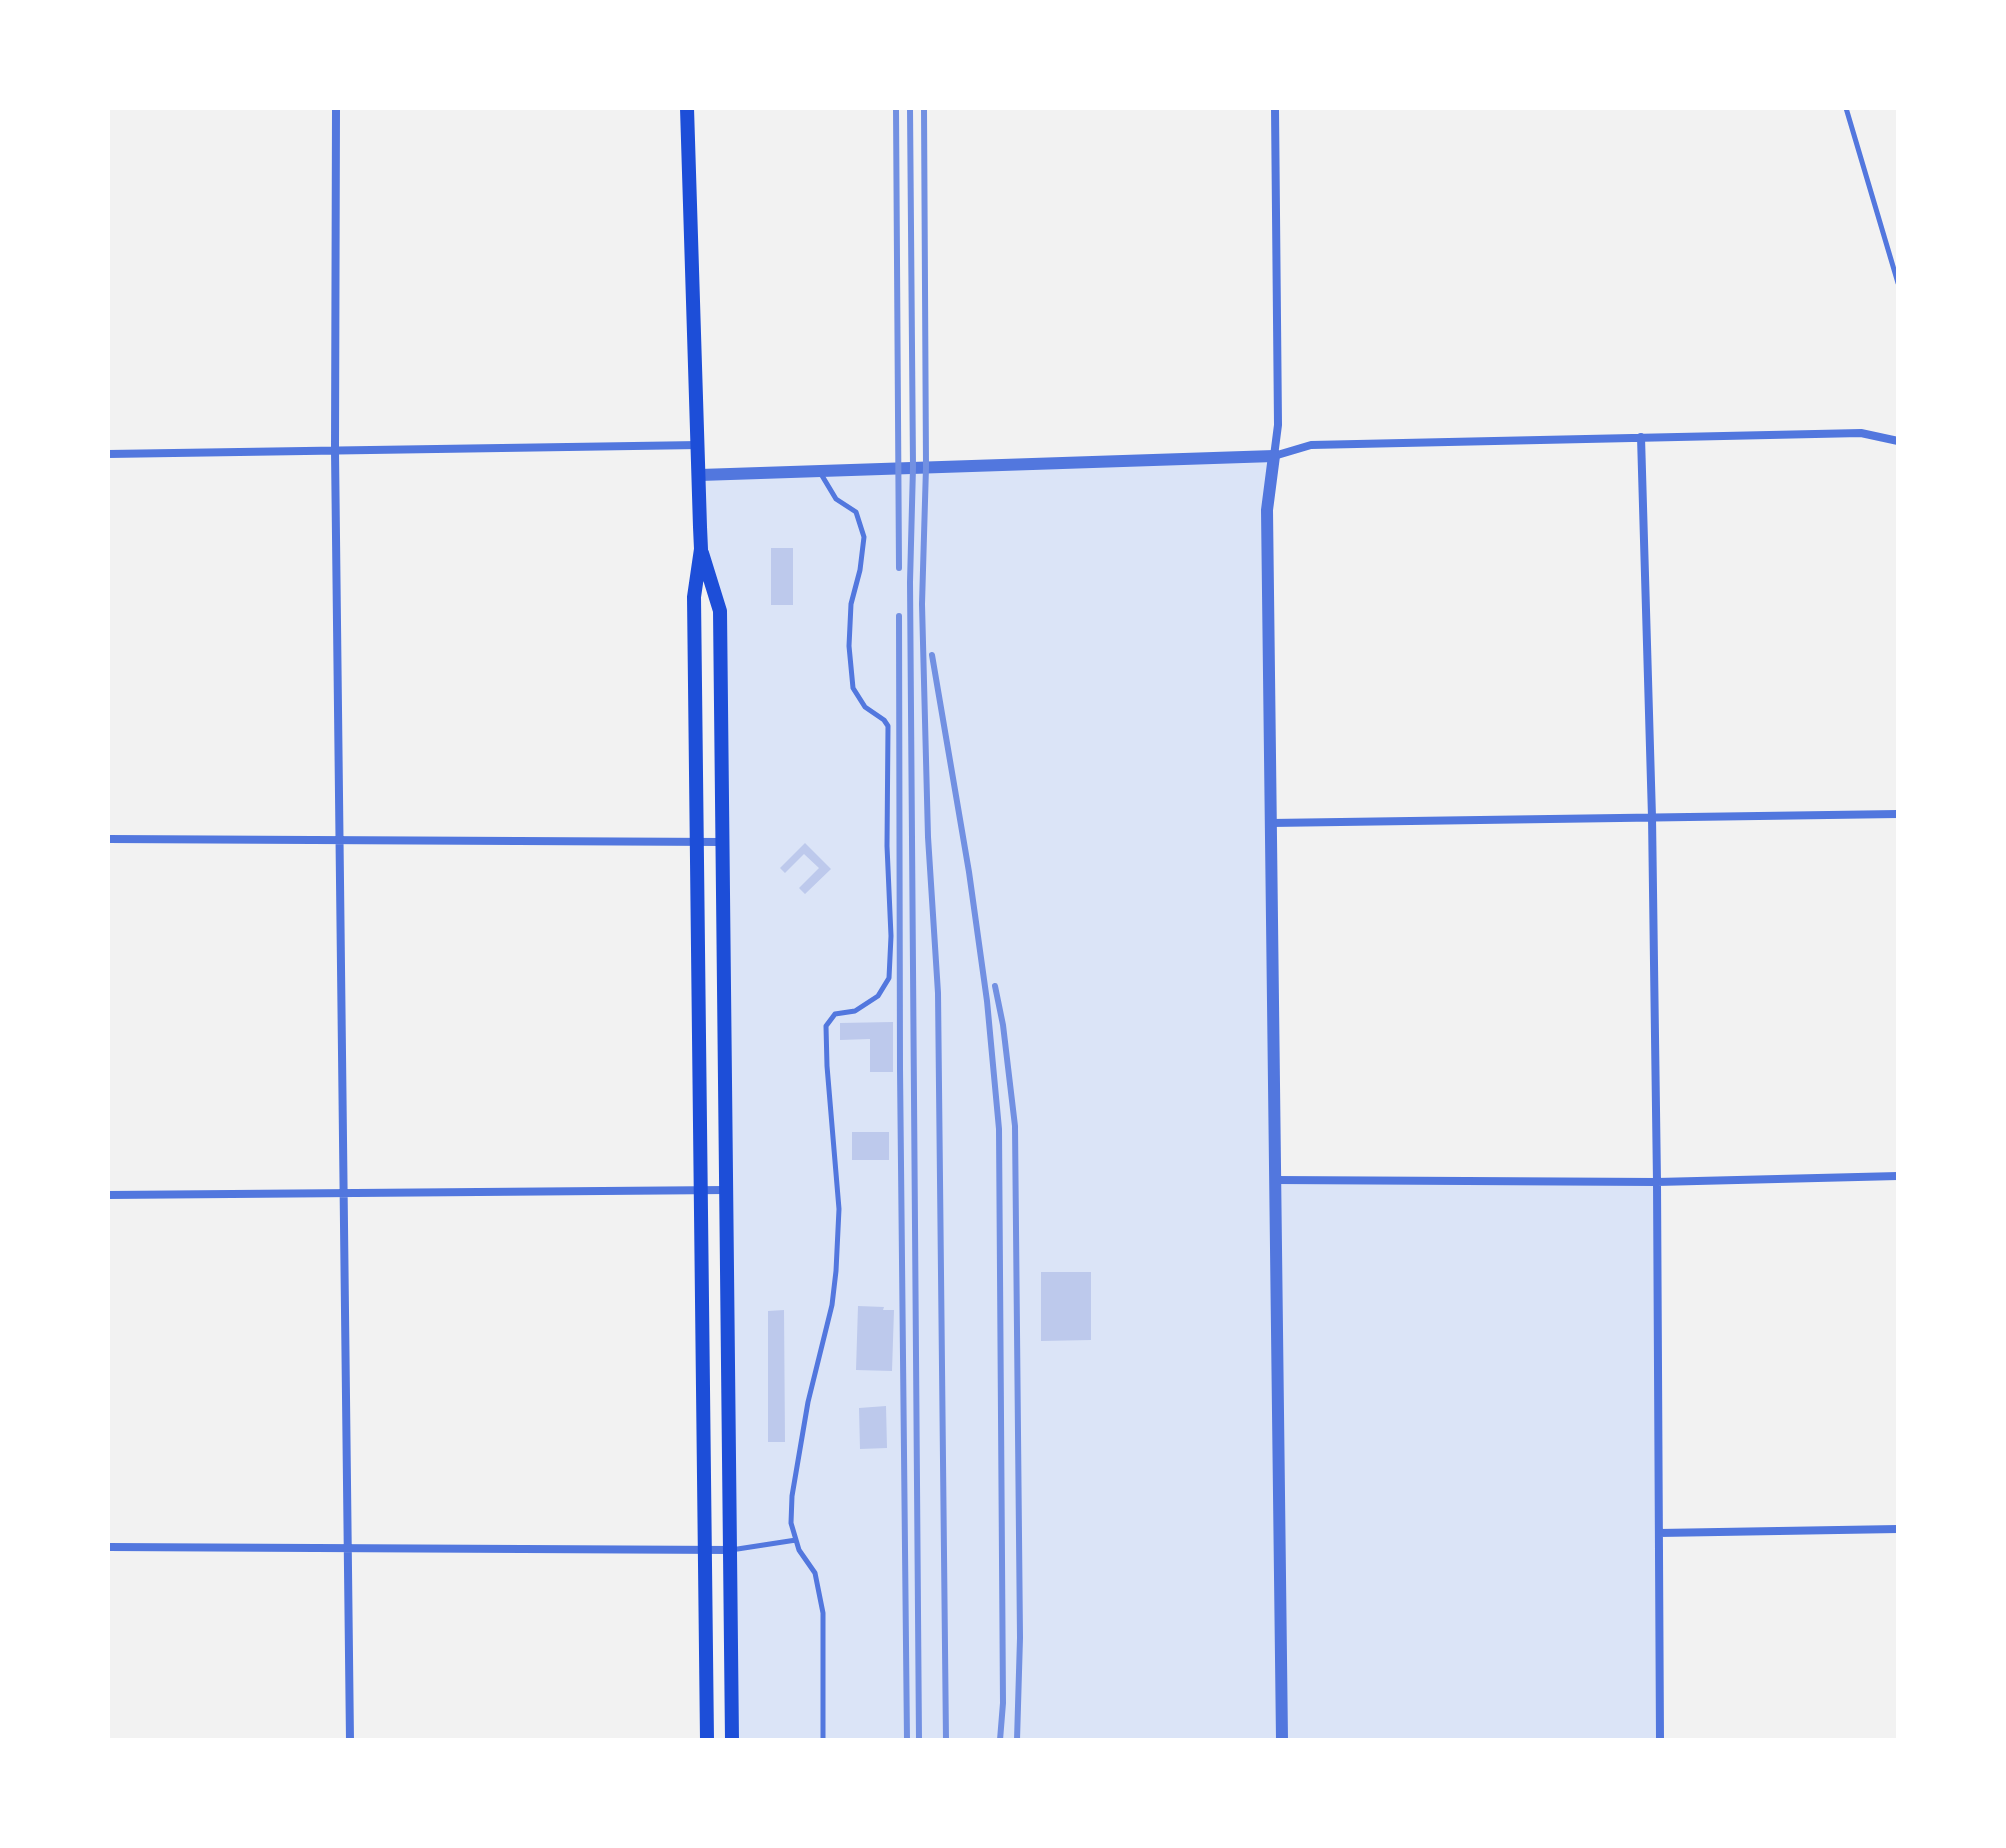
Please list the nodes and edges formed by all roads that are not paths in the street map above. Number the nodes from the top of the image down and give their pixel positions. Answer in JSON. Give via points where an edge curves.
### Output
{"nodes":[{"id":1,"x":336,"y":108,"type":"edge"},
{"id":2,"x":687,"y":108,"type":"edge"},
{"id":3,"x":1275,"y":108,"type":"edge"},
{"id":4,"x":1846,"y":108,"type":"edge"},
{"id":5,"x":1898,"y":283,"type":"edge"},
{"id":6,"x":1641,"y":437,"type":"junction"},
{"id":7,"x":1898,"y":441,"type":"edge"},
{"id":8,"x":699,"y":445,"type":"junction"},
{"id":9,"x":335,"y":451,"type":"junction"},
{"id":10,"x":108,"y":454,"type":"edge"},
{"id":11,"x":1274,"y":456,"type":"junction"},
{"id":12,"x":820,"y":471,"type":"junction"},
{"id":13,"x":700,"y":475,"type":"junction"},
{"id":14,"x":701,"y":549,"type":"junction"},
{"id":15,"x":1898,"y":814,"type":"edge"},
{"id":16,"x":1652,"y":817,"type":"junction"},
{"id":17,"x":1271,"y":823,"type":"junction"},
{"id":18,"x":108,"y":839,"type":"edge"},
{"id":19,"x":339,"y":839,"type":"junction"},
{"id":20,"x":697,"y":841,"type":"junction"},
{"id":21,"x":722,"y":842,"type":"junction"},
{"id":22,"x":1898,"y":1176,"type":"edge"},
{"id":23,"x":1275,"y":1180,"type":"junction"},
{"id":24,"x":1657,"y":1182,"type":"junction"},
{"id":25,"x":701,"y":1190,"type":"junction"},
{"id":26,"x":726,"y":1190,"type":"junction"},
{"id":27,"x":343,"y":1193,"type":"junction"},
{"id":28,"x":108,"y":1195,"type":"edge"},
{"id":29,"x":1898,"y":1529,"type":"edge"},
{"id":30,"x":1659,"y":1533,"type":"junction"},
{"id":31,"x":796,"y":1540,"type":"junction"},
{"id":32,"x":108,"y":1547,"type":"edge"},
{"id":33,"x":348,"y":1547,"type":"junction"},
{"id":34,"x":705,"y":1550,"type":"junction"},
{"id":35,"x":730,"y":1550,"type":"junction"},
{"id":36,"x":350,"y":1740,"type":"edge"},
{"id":37,"x":707,"y":1740,"type":"edge"},
{"id":38,"x":732,"y":1740,"type":"edge"},
{"id":39,"x":823,"y":1740,"type":"edge"},
{"id":40,"x":1282,"y":1740,"type":"edge"},
{"id":41,"x":1660,"y":1740,"type":"edge"}],
"edges":[{"from":1,"to":9,"type":"street"},
{"from":2,"to":8,"type":"main road"},
{"from":3,"to":11,"type":"street"},
{"from":4,"to":5,"type":"lane"},
{"from":6,"to":7,"type":"street","via":[[1861,433]]},
{"from":6,"to":11,"type":"street","via":[[1311,445]]},
{"from":6,"to":16,"type":"street"},
{"from":8,"to":9,"type":"street"},
{"from":8,"to":13,"type":"main road"},
{"from":9,"to":10,"type":"street"},
{"from":9,"to":19,"type":"street"},
{"from":11,"to":12,"type":"street"},
{"from":11,"to":17,"type":"street","via":[[1267,510]]},
{"from":12,"to":13,"type":"street"},
{"from":12,"to":31,"type":"lane","via":[[836,499],[856,512],[864,537],[849,646],[853,688],[865,707],[888,726],[891,936],[889,978],[878,996],[855,1011],[835,1014],[826,1026],[839,1209],[836,1271],[792,1496]]},
{"from":13,"to":14,"type":"main road"},
{"from":14,"to":20,"type":"main road","via":[[694,597]]},
{"from":14,"to":21,"type":"main road","via":[[720,611]]},
{"from":15,"to":16,"type":"street"},
{"from":16,"to":17,"type":"street"},
{"from":16,"to":24,"type":"street"},
{"from":17,"to":23,"type":"street"},
{"from":18,"to":19,"type":"street"},
{"from":19,"to":20,"type":"street"},
{"from":19,"to":27,"type":"street"},
{"from":20,"to":21,"type":"street"},
{"from":20,"to":25,"type":"main road"},
{"from":21,"to":26,"type":"main road"},
{"from":22,"to":24,"type":"street"},
{"from":23,"to":24,"type":"street"},
{"from":23,"to":40,"type":"street"},
{"from":24,"to":30,"type":"street"},
{"from":25,"to":26,"type":"street"},
{"from":25,"to":27,"type":"street"},
{"from":25,"to":34,"type":"main road"},
{"from":26,"to":35,"type":"main road"},
{"from":27,"to":28,"type":"street"},
{"from":27,"to":33,"type":"street"},
{"from":29,"to":30,"type":"street"},
{"from":30,"to":41,"type":"street"},
{"from":31,"to":35,"type":"lane"},
{"from":31,"to":39,"type":"lane","via":[[815,1573],[823,1613]]},
{"from":32,"to":33,"type":"street"},
{"from":33,"to":34,"type":"street"},
{"from":33,"to":36,"type":"street"},
{"from":34,"to":35,"type":"street"},
{"from":34,"to":37,"type":"main road"},
{"from":35,"to":38,"type":"main road"}]}
